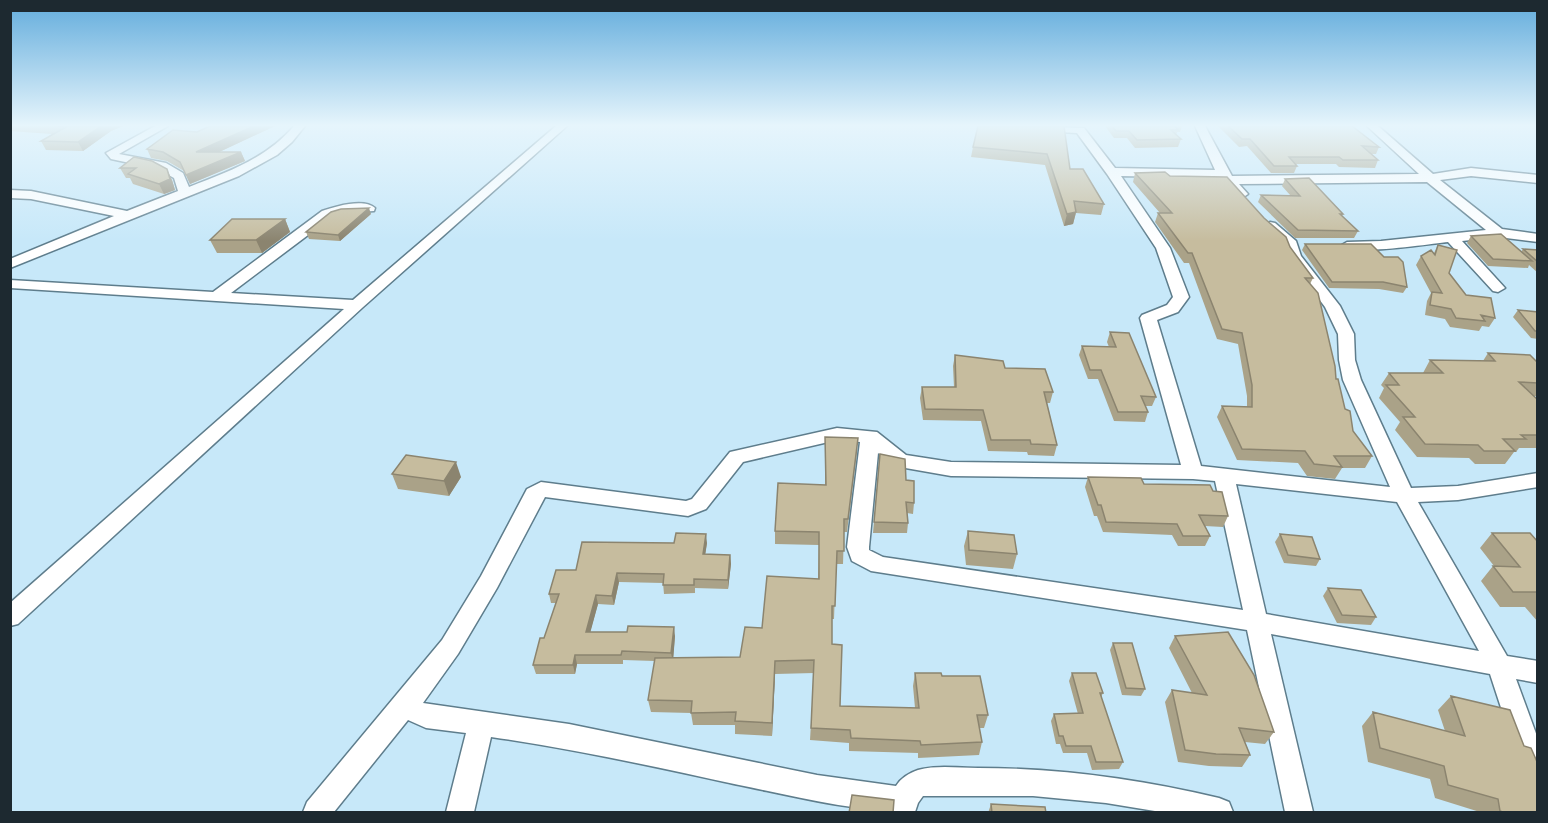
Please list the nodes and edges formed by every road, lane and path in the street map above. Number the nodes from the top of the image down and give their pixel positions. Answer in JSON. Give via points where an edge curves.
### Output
{"nodes":[{"id":1,"x":154,"y":164,"type":"edge"},
{"id":2,"x":253,"y":164,"type":"edge"},
{"id":3,"x":518,"y":164,"type":"edge"},
{"id":4,"x":1107,"y":164,"type":"edge"},
{"id":5,"x":1220,"y":164,"type":"edge"},
{"id":6,"x":1415,"y":164,"type":"edge"},
{"id":7,"x":1112,"y":172,"type":"junction"},
{"id":8,"x":1226,"y":177,"type":"junction"},
{"id":9,"x":1430,"y":178,"type":"junction"},
{"id":10,"x":1522,"y":178,"type":"junction"},
{"id":11,"x":1538,"y":178,"type":"edge"},
{"id":12,"x":1538,"y":191,"type":"edge"},
{"id":13,"x":185,"y":192,"type":"junction"},
{"id":14,"x":10,"y":194,"type":"edge"},
{"id":15,"x":369,"y":208,"type":"edge"},
{"id":16,"x":127,"y":215,"type":"junction"},
{"id":17,"x":1498,"y":233,"type":"junction"},
{"id":18,"x":1451,"y":237,"type":"junction"},
{"id":19,"x":1538,"y":238,"type":"edge"},
{"id":20,"x":1333,"y":246,"type":"edge"},
{"id":21,"x":10,"y":264,"type":"edge"},
{"id":22,"x":10,"y":284,"type":"edge"},
{"id":23,"x":1498,"y":288,"type":"dead end"},
{"id":24,"x":216,"y":296,"type":"junction"},
{"id":25,"x":357,"y":305,"type":"junction"},
{"id":26,"x":870,"y":436,"type":"junction"},
{"id":27,"x":1193,"y":472,"type":"junction"},
{"id":28,"x":1224,"y":476,"type":"junction"},
{"id":29,"x":1538,"y":480,"type":"edge"},
{"id":30,"x":1404,"y":496,"type":"junction"},
{"id":31,"x":10,"y":617,"type":"edge"},
{"id":32,"x":1256,"y":622,"type":"junction"},
{"id":33,"x":1499,"y":665,"type":"junction"},
{"id":34,"x":1538,"y":672,"type":"edge"},
{"id":35,"x":410,"y":699,"type":"junction"},
{"id":36,"x":481,"y":725,"type":"junction"},
{"id":37,"x":1538,"y":778,"type":"edge"},
{"id":38,"x":902,"y":807,"type":"edge"},
{"id":39,"x":317,"y":813,"type":"edge"},
{"id":40,"x":460,"y":813,"type":"edge"},
{"id":41,"x":1218,"y":813,"type":"edge"},
{"id":42,"x":1299,"y":813,"type":"edge"}],
"edges":[{"from":1,"to":13,"type":"street","via":[[178,176]]},
{"from":2,"to":13,"type":"street"},
{"from":3,"to":25,"type":"street"},
{"from":4,"to":7,"type":"street"},
{"from":5,"to":8,"type":"street"},
{"from":6,"to":9,"type":"street"},
{"from":7,"to":8,"type":"street"},
{"from":7,"to":27,"type":"street","via":[[1162,248],[1181,297],[1174,308],[1149,318]]},
{"from":8,"to":9,"type":"street"},
{"from":8,"to":30,"type":"street","via":[[1255,210],[1296,244],[1294,256],[1332,306],[1347,334],[1352,380]]},
{"from":9,"to":10,"type":"street","via":[[1471,172]]},
{"from":9,"to":17,"type":"street"},
{"from":10,"to":11,"type":"street"},
{"from":10,"to":12,"type":"street"},
{"from":13,"to":16,"type":"street"},
{"from":14,"to":16,"type":"street"},
{"from":15,"to":24,"type":"street","via":[[327,214]]},
{"from":16,"to":21,"type":"street"},
{"from":17,"to":18,"type":"street"},
{"from":17,"to":19,"type":"street"},
{"from":18,"to":20,"type":"street"},
{"from":18,"to":23,"type":"street"},
{"from":22,"to":24,"type":"street"},
{"from":24,"to":25,"type":"street"},
{"from":25,"to":31,"type":"street"},
{"from":26,"to":27,"type":"street","via":[[901,461],[940,467]]},
{"from":26,"to":32,"type":"street","via":[[858,547],[869,561],[894,569]]},
{"from":26,"to":35,"type":"street","via":[[837,434],[743,455],[699,504],[688,509],[538,490],[455,638]]},
{"from":27,"to":28,"type":"street"},
{"from":28,"to":30,"type":"street"},
{"from":28,"to":32,"type":"street"},
{"from":29,"to":30,"type":"street","via":[[1458,493]]},
{"from":30,"to":33,"type":"street"},
{"from":32,"to":33,"type":"street"},
{"from":32,"to":42,"type":"street"},
{"from":33,"to":34,"type":"street"},
{"from":33,"to":37,"type":"street"},
{"from":35,"to":36,"type":"street","via":[[412,710],[418,714]]},
{"from":35,"to":39,"type":"street"},
{"from":36,"to":38,"type":"street","via":[[569,736]]},
{"from":36,"to":40,"type":"street"},
{"from":38,"to":41,"type":"street","via":[[910,788],[919,783],[1048,782],[1115,790]]}]}
